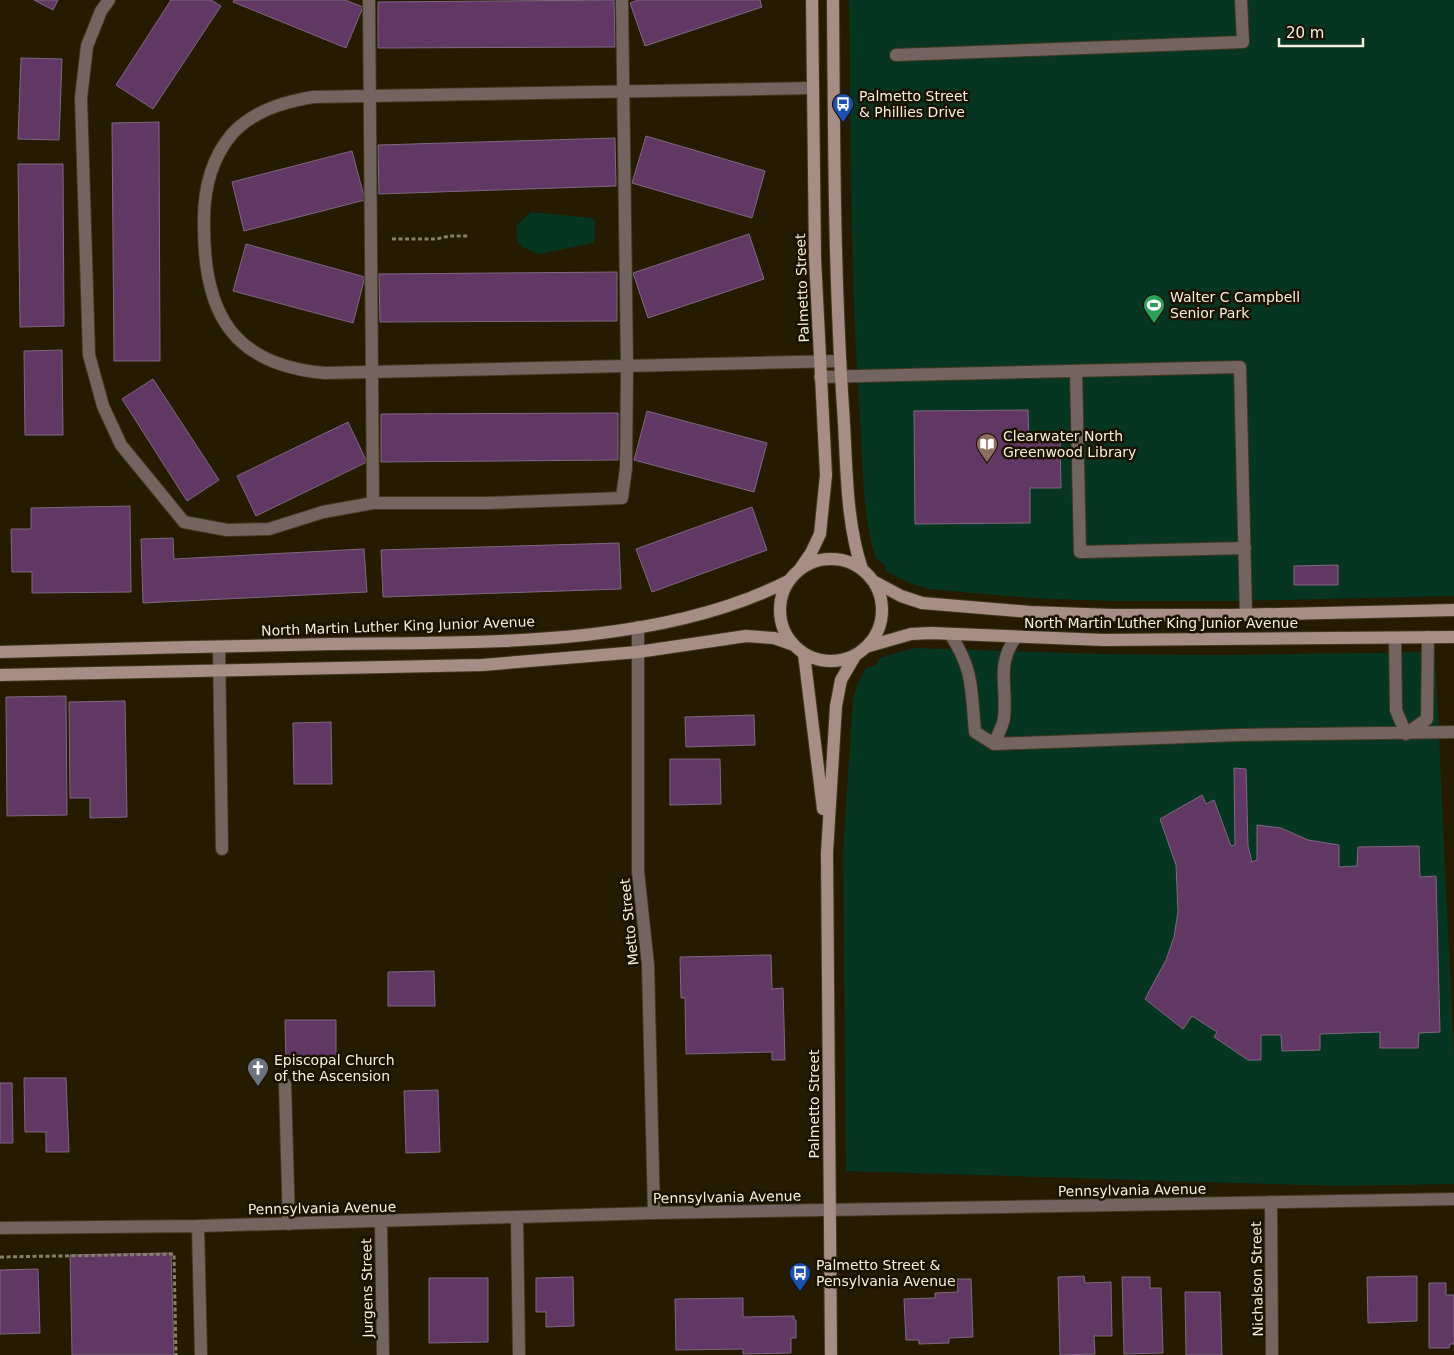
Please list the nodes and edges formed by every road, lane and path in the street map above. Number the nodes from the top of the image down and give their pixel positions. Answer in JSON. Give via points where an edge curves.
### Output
{"nodes":[{"id":1,"x":109,"y":0,"type":"edge"},
{"id":2,"x":369,"y":0,"type":"edge"},
{"id":3,"x":622,"y":0,"type":"edge"},
{"id":4,"x":812,"y":0,"type":"edge"},
{"id":5,"x":833,"y":0,"type":"edge"},
{"id":6,"x":1241,"y":0,"type":"edge"},
{"id":7,"x":896,"y":55,"type":"dead end"},
{"id":8,"x":813,"y":88,"type":"junction"},
{"id":9,"x":624,"y":92,"type":"junction"},
{"id":10,"x":369,"y":96,"type":"junction"},
{"id":11,"x":468,"y":236,"type":"dead end"},
{"id":12,"x":388,"y":239,"type":"dead end"},
{"id":13,"x":820,"y":361,"type":"junction"},
{"id":14,"x":839,"y":361,"type":"junction"},
{"id":15,"x":627,"y":366,"type":"junction"},
{"id":16,"x":1076,"y":371,"type":"junction"},
{"id":17,"x":373,"y":372,"type":"junction"},
{"id":18,"x":820,"y":377,"type":"junction"},
{"id":19,"x":841,"y":377,"type":"junction"},
{"id":20,"x":373,"y":504,"type":"junction"},
{"id":21,"x":1245,"y":548,"type":"junction"},
{"id":22,"x":800,"y":569,"type":"junction"},
{"id":23,"x":862,"y":569,"type":"junction"},
{"id":24,"x":788,"y":581,"type":"junction"},
{"id":25,"x":873,"y":581,"type":"junction"},
{"id":26,"x":1454,"y":610,"type":"edge"},
{"id":27,"x":1246,"y":615,"type":"junction"},
{"id":28,"x":638,"y":627,"type":"junction"},
{"id":29,"x":950,"y":634,"type":"junction"},
{"id":30,"x":1016,"y":637,"type":"junction"},
{"id":31,"x":1428,"y":637,"type":"junction"},
{"id":32,"x":1454,"y":637,"type":"edge"},
{"id":33,"x":1395,"y":638,"type":"junction"},
{"id":34,"x":791,"y":644,"type":"junction"},
{"id":35,"x":869,"y":646,"type":"junction"},
{"id":36,"x":219,"y":647,"type":"junction"},
{"id":37,"x":0,"y":652,"type":"edge"},
{"id":38,"x":638,"y":652,"type":"junction"},
{"id":39,"x":804,"y":654,"type":"junction"},
{"id":40,"x":855,"y":656,"type":"junction"},
{"id":41,"x":220,"y":671,"type":"junction"},
{"id":42,"x":0,"y":675,"type":"edge"},
{"id":43,"x":1454,"y":732,"type":"edge"},
{"id":44,"x":1406,"y":734,"type":"junction"},
{"id":45,"x":994,"y":744,"type":"junction"},
{"id":46,"x":222,"y":849,"type":"dead end"},
{"id":47,"x":827,"y":853,"type":"junction"},
{"id":48,"x":285,"y":1084,"type":"dead end"},
{"id":49,"x":1454,"y":1199,"type":"edge"},
{"id":50,"x":1270,"y":1202,"type":"junction"},
{"id":51,"x":830,"y":1211,"type":"junction"},
{"id":52,"x":654,"y":1214,"type":"junction"},
{"id":53,"x":517,"y":1218,"type":"junction"},
{"id":54,"x":381,"y":1222,"type":"junction"},
{"id":55,"x":288,"y":1224,"type":"junction"},
{"id":56,"x":198,"y":1226,"type":"junction"},
{"id":57,"x":0,"y":1228,"type":"edge"},
{"id":58,"x":0,"y":1257,"type":"edge"},
{"id":59,"x":176,"y":1355,"type":"edge"},
{"id":60,"x":201,"y":1355,"type":"edge"},
{"id":61,"x":383,"y":1355,"type":"edge"},
{"id":62,"x":519,"y":1355,"type":"edge"},
{"id":63,"x":831,"y":1355,"type":"edge"},
{"id":64,"x":1272,"y":1355,"type":"edge"}],
"edges":[{"from":1,"to":20,"type":"street","via":[[87,46],[81,98],[82,146],[89,355],[103,406],[121,445],[184,522],[227,530],[268,529],[323,512]]},
{"from":2,"to":10,"type":"street"},
{"from":3,"to":9,"type":"street"},
{"from":4,"to":8,"type":"street","name":"Palmetto Street"},
{"from":5,"to":14,"type":"street"},
{"from":6,"to":7,"type":"street","via":[[1243,42]]},
{"from":8,"to":9,"type":"street"},
{"from":8,"to":13,"type":"street","name":"Palmetto Street"},
{"from":9,"to":10,"type":"street"},
{"from":9,"to":15,"type":"street"},
{"from":10,"to":17,"type":"street"},
{"from":10,"to":17,"type":"street","via":[[286,101],[249,119],[232,134],[216,157],[207,186],[204,245],[212,300],[224,323],[248,348],[271,362],[298,370]]},
{"from":11,"to":12,"type":"path","via":[[436,240]]},
{"from":13,"to":14,"type":"street"},
{"from":13,"to":15,"type":"street"},
{"from":13,"to":18,"type":"street","name":"Palmetto Street"},
{"from":14,"to":19,"type":"street"},
{"from":15,"to":17,"type":"street"},
{"from":15,"to":20,"type":"street","via":[[626,468],[622,498]]},
{"from":16,"to":19,"type":"street"},
{"from":16,"to":21,"type":"street","via":[[1240,367]]},
{"from":16,"to":21,"type":"street","via":[[1080,552]]},
{"from":17,"to":20,"type":"street"},
{"from":18,"to":19,"type":"street"},
{"from":18,"to":22,"type":"street","name":"Palmetto Street","via":[[826,475],[824,512],[820,534]]},
{"from":19,"to":23,"type":"street","via":[[850,502]]},
{"from":21,"to":27,"type":"street"},
{"from":22,"to":23,"type":"street","via":[[814,561],[831,558]]},
{"from":22,"to":24,"type":"street"},
{"from":23,"to":25,"type":"street"},
{"from":24,"to":28,"type":"street","name":"North Martin Luther King Junior Avenue","via":[[741,604]]},
{"from":24,"to":34,"type":"street","via":[[781,596],[780,613],[783,629]]},
{"from":25,"to":27,"type":"street","name":"North Martin Luther King Junior Avenue","via":[[914,600],[940,606],[1112,615]]},
{"from":25,"to":35,"type":"street","via":[[881,597],[882,614],[878,631]]},
{"from":26,"to":27,"type":"street","name":"North Martin Luther King Junior Avenue"},
{"from":28,"to":36,"type":"street","name":"North Martin Luther King Junior Avenue","via":[[488,641]]},
{"from":28,"to":38,"type":"street","name":"Metto Street"},
{"from":29,"to":30,"type":"street","name":"North Martin Luther King Junior Avenue"},
{"from":29,"to":35,"type":"street","name":"North Martin Luther King Junior Avenue","via":[[910,634]]},
{"from":29,"to":45,"type":"street","via":[[969,670],[975,732]]},
{"from":30,"to":33,"type":"street","name":"North Martin Luther King Junior Avenue","via":[[1200,640]]},
{"from":30,"to":45,"type":"street","via":[[1008,649],[1002,669],[1004,719]]},
{"from":31,"to":32,"type":"street","name":"North Martin Luther King Junior Avenue"},
{"from":31,"to":33,"type":"street","name":"North Martin Luther King Junior Avenue"},
{"from":31,"to":44,"type":"street","via":[[1427,719]]},
{"from":33,"to":44,"type":"street","via":[[1396,710]]},
{"from":34,"to":38,"type":"street","via":[[774,638],[746,636]]},
{"from":34,"to":39,"type":"street"},
{"from":35,"to":40,"type":"street"},
{"from":36,"to":37,"type":"street","name":"North Martin Luther King Junior Avenue"},
{"from":36,"to":41,"type":"street"},
{"from":38,"to":41,"type":"street","via":[[482,665]]},
{"from":38,"to":52,"type":"street","name":"Metto Street","via":[[638,871],[648,965]]},
{"from":39,"to":40,"type":"street","via":[[820,661],[838,662]]},
{"from":39,"to":47,"type":"street","name":"Palmetto Street"},
{"from":40,"to":47,"type":"street","name":"Palmetto Street","via":[[841,680],[836,701]]},
{"from":41,"to":42,"type":"street"},
{"from":41,"to":46,"type":"street"},
{"from":43,"to":44,"type":"street"},
{"from":44,"to":45,"type":"street","via":[[1239,735]]},
{"from":47,"to":51,"type":"street","name":"Palmetto Street"},
{"from":48,"to":55,"type":"street"},
{"from":49,"to":50,"type":"street","name":"Pennsylvania Avenue"},
{"from":50,"to":51,"type":"street","name":"Pennsylvania Avenue"},
{"from":50,"to":64,"type":"street","name":"Nichalson Street"},
{"from":51,"to":52,"type":"street","name":"Pennsylvania Avenue"},
{"from":51,"to":63,"type":"street","name":"Palmetto Street"},
{"from":52,"to":53,"type":"street","name":"Pennsylvania Avenue"},
{"from":53,"to":54,"type":"street","name":"Pennsylvania Avenue"},
{"from":53,"to":62,"type":"street"},
{"from":54,"to":55,"type":"street","name":"Pennsylvania Avenue"},
{"from":54,"to":61,"type":"street","name":"Jurgens Street"},
{"from":55,"to":56,"type":"street","name":"Pennsylvania Avenue"},
{"from":56,"to":57,"type":"street","name":"Pennsylvania Avenue"},
{"from":56,"to":60,"type":"street"},
{"from":58,"to":59,"type":"path","via":[[174,1254]]}]}
